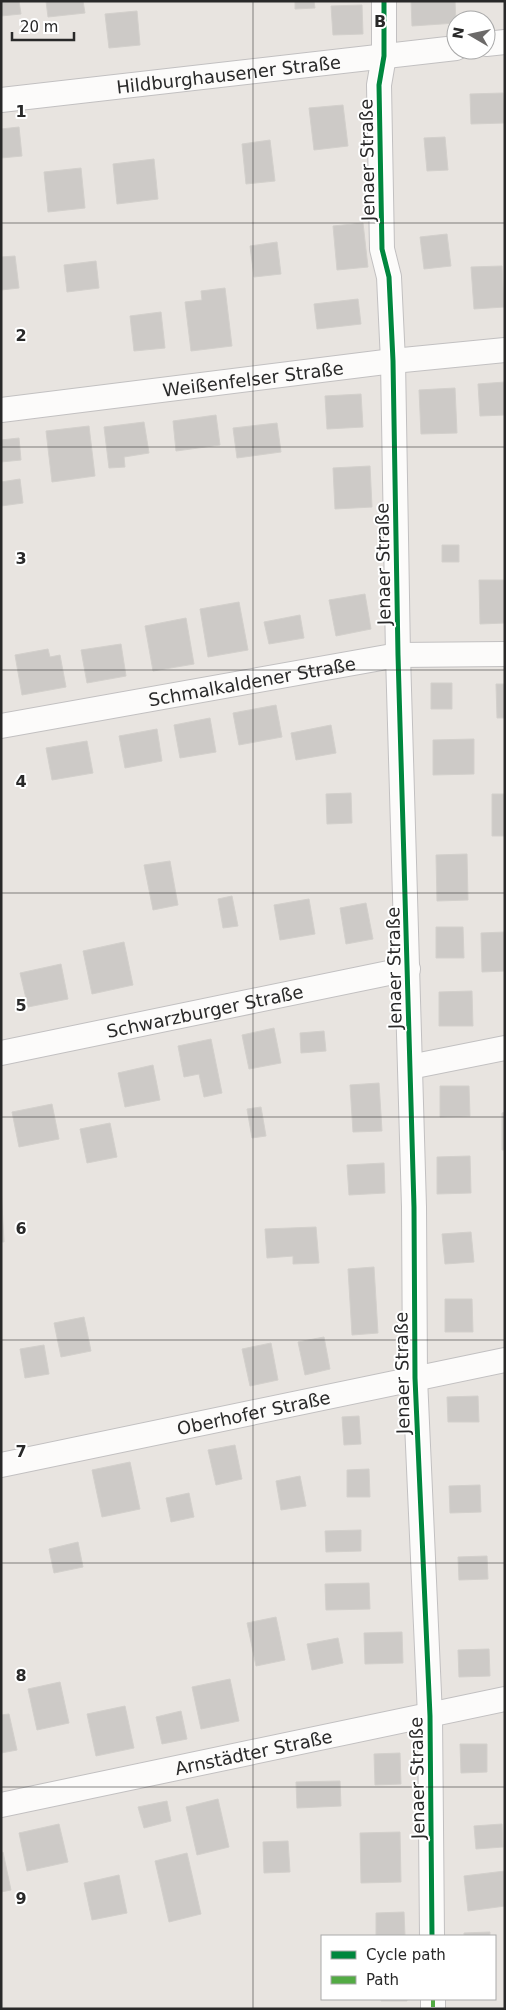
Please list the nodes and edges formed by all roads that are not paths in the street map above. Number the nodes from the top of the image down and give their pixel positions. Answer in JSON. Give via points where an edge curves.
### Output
{"nodes":[{"id":1,"x":384,"y":1,"type":"edge"},
{"id":2,"x":446,"y":49,"type":"edge"},
{"id":3,"x":384,"y":56,"type":"junction"},
{"id":4,"x":1,"y":100,"type":"edge"},
{"id":5,"x":505,"y":350,"type":"edge"},
{"id":6,"x":393,"y":361,"type":"junction"},
{"id":7,"x":1,"y":410,"type":"edge"},
{"id":8,"x":505,"y":654,"type":"edge"},
{"id":9,"x":398,"y":655,"type":"junction"},
{"id":10,"x":1,"y":726,"type":"edge"},
{"id":11,"x":408,"y":969,"type":"junction"},
{"id":12,"x":505,"y":1048,"type":"edge"},
{"id":13,"x":1,"y":1052,"type":"edge"},
{"id":14,"x":410,"y":1068,"type":"junction"},
{"id":15,"x":505,"y":1360,"type":"edge"},
{"id":16,"x":415,"y":1378,"type":"junction"},
{"id":17,"x":1,"y":1465,"type":"edge"},
{"id":18,"x":505,"y":1699,"type":"edge"},
{"id":19,"x":430,"y":1716,"type":"junction"},
{"id":20,"x":1,"y":1805,"type":"edge"},
{"id":21,"x":432,"y":1935,"type":"edge"}],
"edges":[{"from":1,"to":3,"type":"street","name":"Jenaer Straße"},
{"from":2,"to":3,"type":"street","name":"Hildburghausener Straße"},
{"from":3,"to":4,"type":"street","name":"Hildburghausener Straße"},
{"from":3,"to":6,"type":"street","name":"Jenaer Straße","via":[[379,85],[382,249],[389,277]]},
{"from":5,"to":6,"type":"street","name":"Weißenfelser Straße"},
{"from":6,"to":7,"type":"street","name":"Weißenfelser Straße"},
{"from":6,"to":9,"type":"street","name":"Jenaer Straße"},
{"from":8,"to":9,"type":"street","name":"Schmalkaldener Straße"},
{"from":9,"to":10,"type":"street","name":"Schmalkaldener Straße"},
{"from":9,"to":11,"type":"street","name":"Jenaer Straße"},
{"from":11,"to":13,"type":"street","name":"Schwarzburger Straße"},
{"from":11,"to":14,"type":"street","name":"Jenaer Straße"},
{"from":12,"to":14,"type":"street"},
{"from":14,"to":16,"type":"street","name":"Jenaer Straße"},
{"from":15,"to":16,"type":"street","name":"Oberhofer Straße"},
{"from":16,"to":17,"type":"street","name":"Oberhofer Straße"},
{"from":16,"to":19,"type":"street","name":"Jenaer Straße"},
{"from":18,"to":19,"type":"street","name":"Arnstädter Straße"},
{"from":19,"to":20,"type":"street","name":"Arnstädter Straße"},
{"from":19,"to":21,"type":"street","name":"Jenaer Straße"}]}
